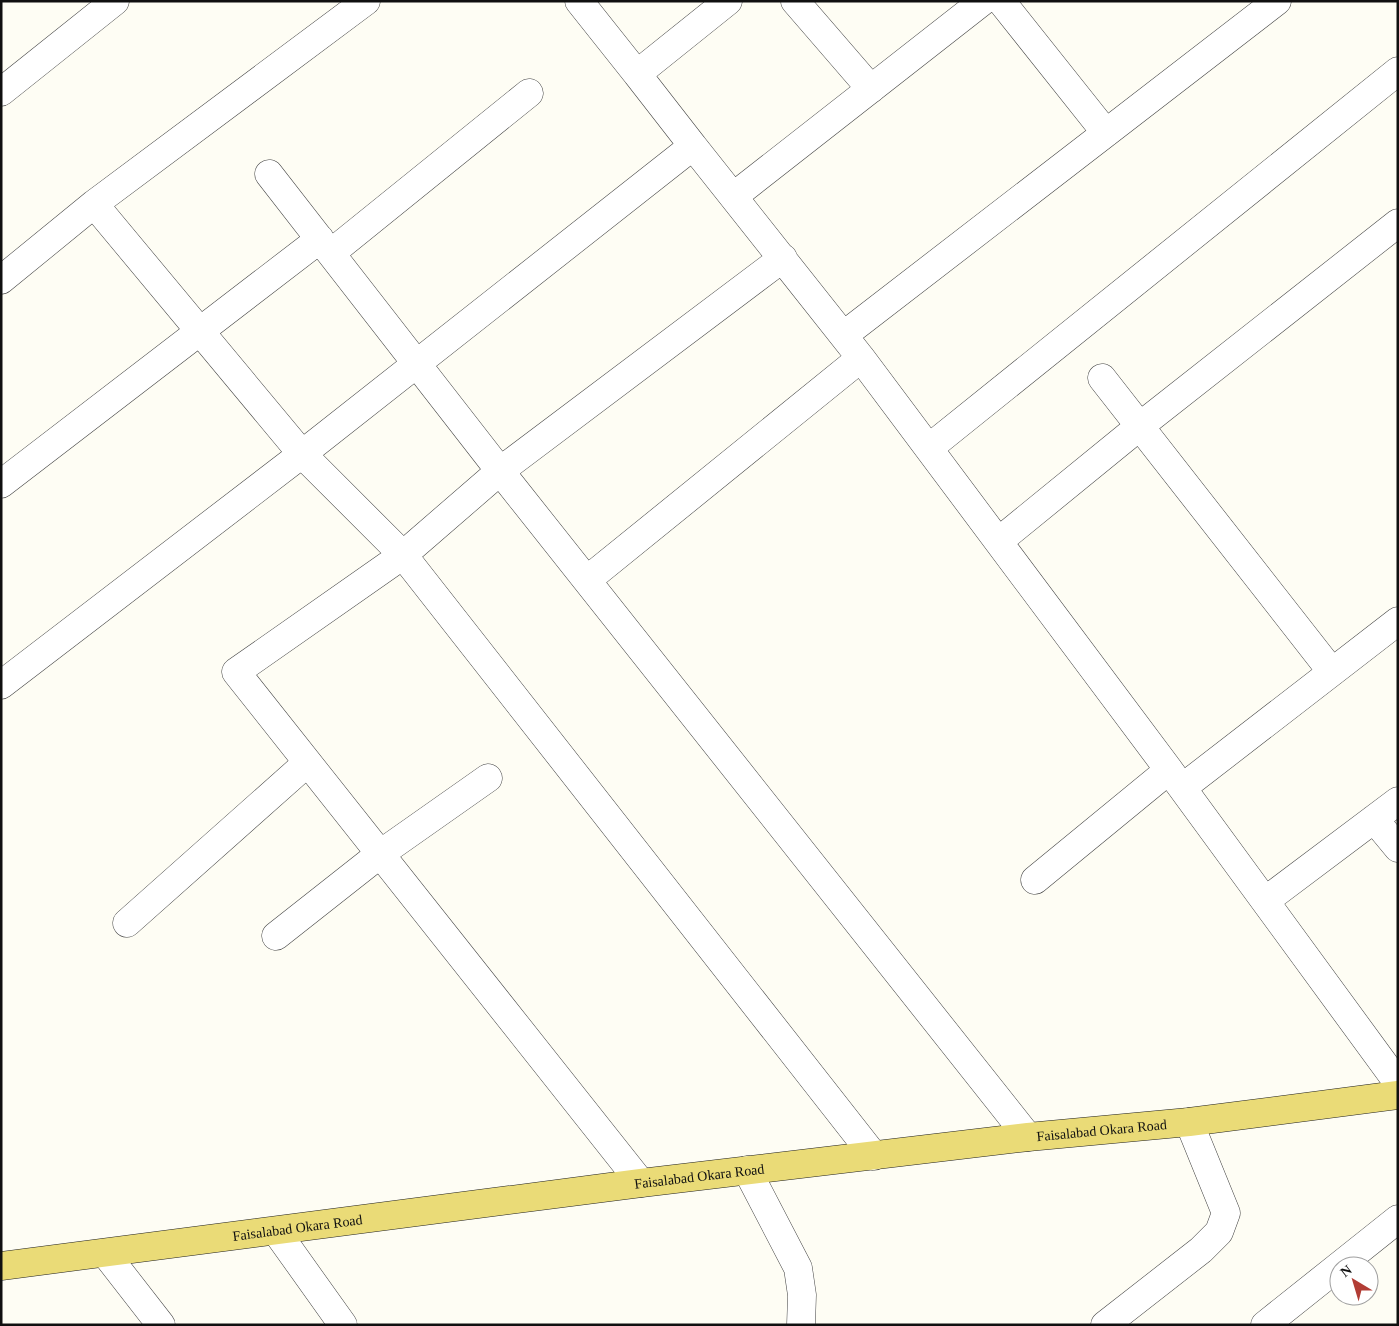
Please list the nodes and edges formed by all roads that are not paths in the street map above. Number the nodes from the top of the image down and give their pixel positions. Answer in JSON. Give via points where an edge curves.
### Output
{"nodes":[{"id":1,"x":116,"y":1,"type":"edge"},
{"id":2,"x":366,"y":1,"type":"edge"},
{"id":3,"x":579,"y":1,"type":"edge"},
{"id":4,"x":728,"y":1,"type":"edge"},
{"id":5,"x":796,"y":1,"type":"edge"},
{"id":6,"x":983,"y":1,"type":"edge"},
{"id":7,"x":1001,"y":1,"type":"edge"},
{"id":8,"x":1276,"y":1,"type":"edge"},
{"id":9,"x":1398,"y":71,"type":"edge"},
{"id":10,"x":637,"y":74,"type":"junction"},
{"id":11,"x":871,"y":89,"type":"junction"},
{"id":12,"x":1,"y":92,"type":"edge"},
{"id":13,"x":530,"y":93,"type":"dead end"},
{"id":14,"x":1106,"y":133,"type":"junction"},
{"id":15,"x":693,"y":146,"type":"junction"},
{"id":16,"x":269,"y":174,"type":"dead end"},
{"id":17,"x":734,"y":196,"type":"junction"},
{"id":18,"x":94,"y":204,"type":"junction"},
{"id":19,"x":1398,"y":223,"type":"edge"},
{"id":20,"x":326,"y":246,"type":"junction"},
{"id":21,"x":783,"y":258,"type":"junction"},
{"id":22,"x":1,"y":280,"type":"edge"},
{"id":23,"x":200,"y":332,"type":"junction"},
{"id":24,"x":844,"y":335,"type":"junction"},
{"id":25,"x":862,"y":358,"type":"junction"},
{"id":26,"x":417,"y":363,"type":"junction"},
{"id":27,"x":1102,"y":378,"type":"dead end"},
{"id":28,"x":1140,"y":426,"type":"junction"},
{"id":29,"x":929,"y":448,"type":"junction"},
{"id":30,"x":302,"y":454,"type":"junction"},
{"id":31,"x":500,"y":470,"type":"junction"},
{"id":32,"x":1,"y":484,"type":"edge"},
{"id":33,"x":999,"y":541,"type":"junction"},
{"id":34,"x":403,"y":555,"type":"junction"},
{"id":35,"x":587,"y":580,"type":"junction"},
{"id":36,"x":1398,"y":621,"type":"edge"},
{"id":37,"x":1332,"y":672,"type":"junction"},
{"id":38,"x":1,"y":685,"type":"edge"},
{"id":39,"x":307,"y":763,"type":"junction"},
{"id":40,"x":488,"y":778,"type":"dead end"},
{"id":41,"x":1176,"y":779,"type":"junction"},
{"id":42,"x":1398,"y":801,"type":"edge"},
{"id":43,"x":1374,"y":819,"type":"junction"},
{"id":44,"x":1398,"y":848,"type":"edge"},
{"id":45,"x":380,"y":854,"type":"junction"},
{"id":46,"x":1035,"y":880,"type":"dead end"},
{"id":47,"x":1265,"y":901,"type":"junction"},
{"id":48,"x":127,"y":923,"type":"dead end"},
{"id":49,"x":276,"y":936,"type":"dead end"},
{"id":50,"x":1398,"y":1083,"type":"edge"},
{"id":51,"x":1398,"y":1095,"type":"edge"},
{"id":52,"x":1189,"y":1122,"type":"junction"},
{"id":53,"x":1028,"y":1137,"type":"junction"},
{"id":54,"x":874,"y":1156,"type":"junction"},
{"id":55,"x":747,"y":1170,"type":"junction"},
{"id":56,"x":641,"y":1183,"type":"junction"},
{"id":57,"x":1398,"y":1220,"type":"edge"},
{"id":58,"x":276,"y":1231,"type":"junction"},
{"id":59,"x":105,"y":1253,"type":"junction"},
{"id":60,"x":1352,"y":1256,"type":"edge"},
{"id":61,"x":1,"y":1266,"type":"edge"},
{"id":62,"x":1329,"y":1274,"type":"edge"},
{"id":63,"x":161,"y":1325,"type":"edge"},
{"id":64,"x":343,"y":1325,"type":"edge"},
{"id":65,"x":801,"y":1325,"type":"edge"},
{"id":66,"x":1105,"y":1325,"type":"edge"},
{"id":67,"x":1265,"y":1325,"type":"edge"}],
"edges":[{"from":1,"to":12,"type":"street"},
{"from":2,"to":18,"type":"street"},
{"from":3,"to":10,"type":"street"},
{"from":4,"to":10,"type":"street"},
{"from":5,"to":11,"type":"street"},
{"from":6,"to":11,"type":"street"},
{"from":7,"to":14,"type":"street"},
{"from":8,"to":14,"type":"street"},
{"from":9,"to":29,"type":"street"},
{"from":10,"to":15,"type":"street"},
{"from":11,"to":17,"type":"street"},
{"from":13,"to":20,"type":"street"},
{"from":14,"to":24,"type":"street"},
{"from":15,"to":17,"type":"street"},
{"from":15,"to":26,"type":"street"},
{"from":16,"to":20,"type":"street"},
{"from":17,"to":21,"type":"street"},
{"from":18,"to":22,"type":"street"},
{"from":18,"to":23,"type":"street"},
{"from":19,"to":28,"type":"street"},
{"from":20,"to":23,"type":"street"},
{"from":20,"to":26,"type":"street"},
{"from":21,"to":24,"type":"street"},
{"from":21,"to":31,"type":"street"},
{"from":23,"to":30,"type":"street"},
{"from":23,"to":32,"type":"street"},
{"from":24,"to":25,"type":"street"},
{"from":25,"to":29,"type":"street"},
{"from":25,"to":35,"type":"street"},
{"from":26,"to":30,"type":"street"},
{"from":26,"to":31,"type":"street"},
{"from":27,"to":28,"type":"street"},
{"from":28,"to":33,"type":"street"},
{"from":28,"to":37,"type":"street"},
{"from":29,"to":33,"type":"street"},
{"from":30,"to":34,"type":"street"},
{"from":30,"to":38,"type":"street"},
{"from":31,"to":34,"type":"street"},
{"from":31,"to":35,"type":"street"},
{"from":33,"to":41,"type":"street"},
{"from":34,"to":39,"type":"street","via":[[236,672]]},
{"from":34,"to":54,"type":"street"},
{"from":35,"to":53,"type":"street"},
{"from":36,"to":37,"type":"street"},
{"from":37,"to":41,"type":"street"},
{"from":39,"to":45,"type":"street"},
{"from":39,"to":48,"type":"street"},
{"from":40,"to":45,"type":"street"},
{"from":41,"to":46,"type":"street"},
{"from":41,"to":47,"type":"street"},
{"from":42,"to":43,"type":"street"},
{"from":43,"to":44,"type":"street"},
{"from":43,"to":47,"type":"street"},
{"from":45,"to":49,"type":"street"},
{"from":45,"to":56,"type":"street"},
{"from":47,"to":50,"type":"street"},
{"from":51,"to":52,"type":"main road","name":"Faisalabad Okara Road"},
{"from":52,"to":53,"type":"main road","name":"Faisalabad Okara Road"},
{"from":52,"to":66,"type":"street","via":[[1226,1213],[1219,1232],[1201,1250]]},
{"from":53,"to":54,"type":"main road","name":"Faisalabad Okara Road"},
{"from":54,"to":55,"type":"main road","name":"Faisalabad Okara Road"},
{"from":55,"to":56,"type":"main road","name":"Faisalabad Okara Road"},
{"from":55,"to":65,"type":"street","via":[[798,1268],[802,1295]]},
{"from":56,"to":58,"type":"main road","name":"Faisalabad Okara Road"},
{"from":57,"to":60,"type":"street"},
{"from":58,"to":59,"type":"main road","name":"Faisalabad Okara Road"},
{"from":58,"to":64,"type":"street"},
{"from":59,"to":61,"type":"main road","name":"Faisalabad Okara Road"},
{"from":59,"to":63,"type":"street"},
{"from":62,"to":67,"type":"street"}]}
